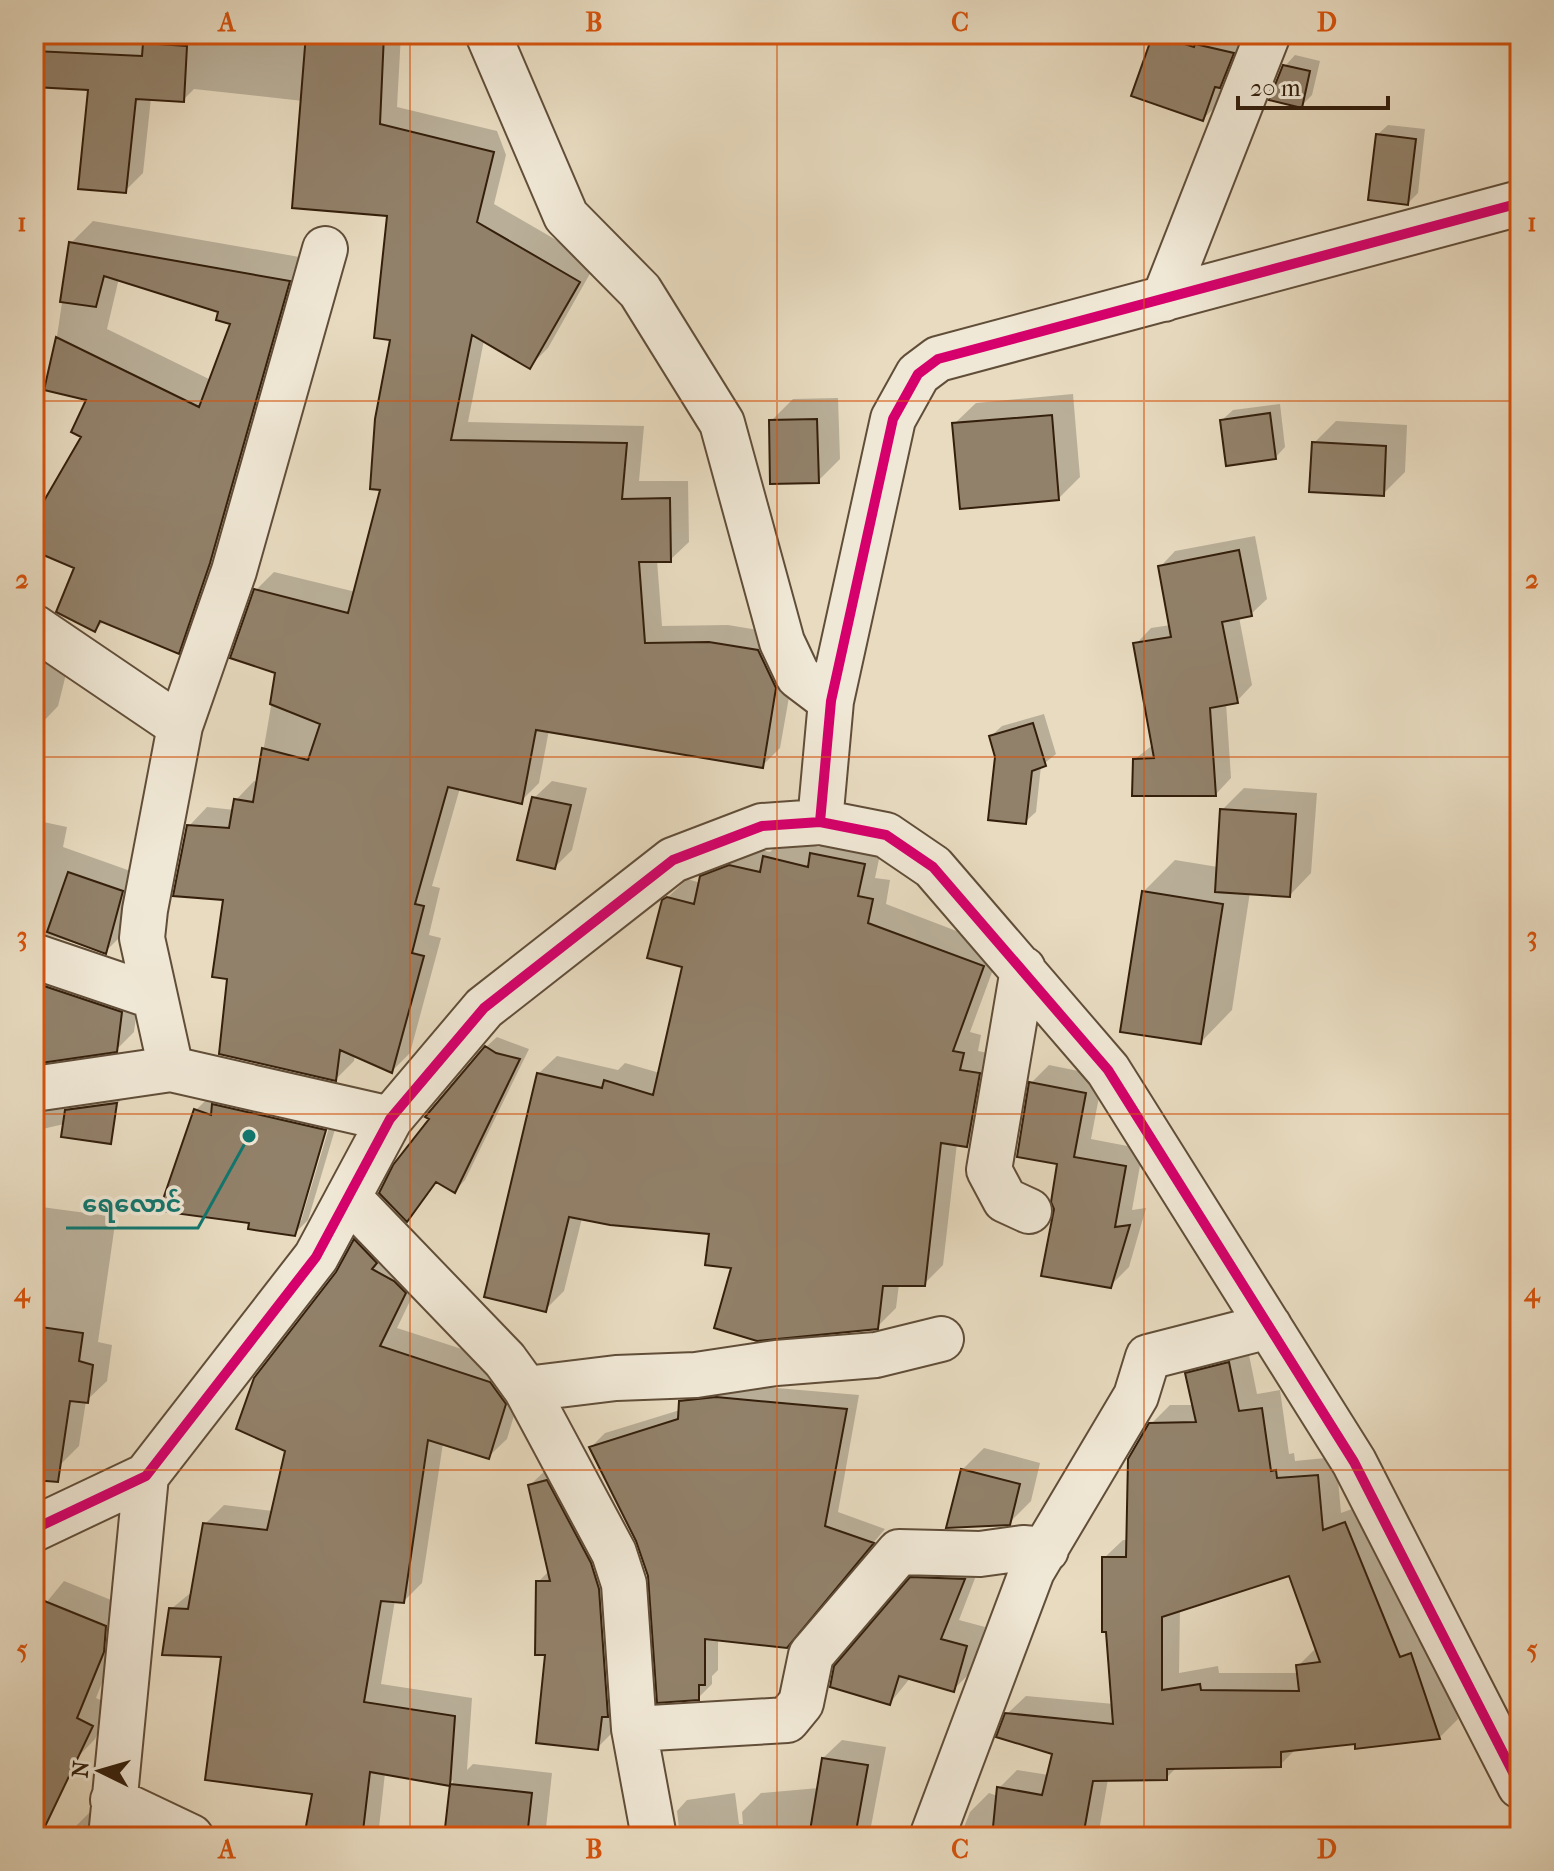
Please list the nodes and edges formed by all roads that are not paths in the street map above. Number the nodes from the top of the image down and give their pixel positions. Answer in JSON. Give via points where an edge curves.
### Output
{"nodes":[{"id":1,"x":488,"y":34,"type":"edge"},
{"id":2,"x":1268,"y":34,"type":"edge"},
{"id":3,"x":1520,"y":203,"type":"edge"},
{"id":4,"x":325,"y":249,"type":"dead end"},
{"id":5,"x":1164,"y":299,"type":"junction"},
{"id":6,"x":34,"y":627,"type":"edge"},
{"id":7,"x":831,"y":701,"type":"junction"},
{"id":8,"x":180,"y":726,"type":"junction"},
{"id":9,"x":820,"y":822,"type":"junction"},
{"id":10,"x":34,"y":956,"type":"edge"},
{"id":11,"x":1023,"y":969,"type":"junction"},
{"id":12,"x":155,"y":997,"type":"junction"},
{"id":13,"x":171,"y":1069,"type":"junction"},
{"id":14,"x":34,"y":1089,"type":"edge"},
{"id":15,"x":390,"y":1119,"type":"junction"},
{"id":16,"x":348,"y":1197,"type":"junction"},
{"id":17,"x":1029,"y":1211,"type":"dead end"},
{"id":18,"x":1269,"y":1326,"type":"junction"},
{"id":19,"x":941,"y":1339,"type":"dead end"},
{"id":20,"x":526,"y":1389,"type":"junction"},
{"id":21,"x":146,"y":1476,"type":"junction"},
{"id":22,"x":34,"y":1529,"type":"edge"},
{"id":23,"x":1046,"y":1550,"type":"junction"},
{"id":24,"x":634,"y":1729,"type":"junction"},
{"id":25,"x":1520,"y":1786,"type":"edge"},
{"id":26,"x":112,"y":1819,"type":"edge"},
{"id":27,"x":191,"y":1837,"type":"edge"},
{"id":28,"x":654,"y":1837,"type":"edge"},
{"id":29,"x":932,"y":1837,"type":"edge"}],
"edges":[{"from":1,"to":7,"type":"street","via":[[566,216],[640,291],[722,423],[782,642],[798,676]]},
{"from":2,"to":5,"type":"street"},
{"from":3,"to":5,"type":"street"},
{"from":4,"to":8,"type":"street","via":[[234,571]]},
{"from":5,"to":7,"type":"street","via":[[938,359],[918,374],[893,419]]},
{"from":6,"to":8,"type":"street"},
{"from":7,"to":9,"type":"street"},
{"from":8,"to":12,"type":"street","via":[[142,938]]},
{"from":9,"to":11,"type":"street","via":[[886,835],[933,867]]},
{"from":9,"to":15,"type":"street","via":[[762,826],[673,860],[484,1008]]},
{"from":10,"to":12,"type":"street"},
{"from":11,"to":17,"type":"street","via":[[989,1170],[1005,1200]]},
{"from":11,"to":18,"type":"street","via":[[1108,1070]]},
{"from":12,"to":13,"type":"street"},
{"from":13,"to":14,"type":"street"},
{"from":13,"to":15,"type":"street"},
{"from":15,"to":16,"type":"street"},
{"from":16,"to":20,"type":"street","via":[[505,1360]]},
{"from":16,"to":21,"type":"street","via":[[316,1257]]},
{"from":18,"to":23,"type":"street","via":[[1148,1357],[1136,1396]]},
{"from":18,"to":25,"type":"street","via":[[1354,1462]]},
{"from":19,"to":20,"type":"street","via":[[876,1355]]},
{"from":20,"to":24,"type":"street","via":[[614,1553],[624,1584]]},
{"from":21,"to":22,"type":"street"},
{"from":21,"to":26,"type":"street"},
{"from":23,"to":24,"type":"street","via":[[899,1552],[811,1655],[801,1703],[787,1720]]},
{"from":23,"to":29,"type":"street","via":[[1032,1571]]},
{"from":24,"to":28,"type":"street"},
{"from":26,"to":27,"type":"street"}]}
